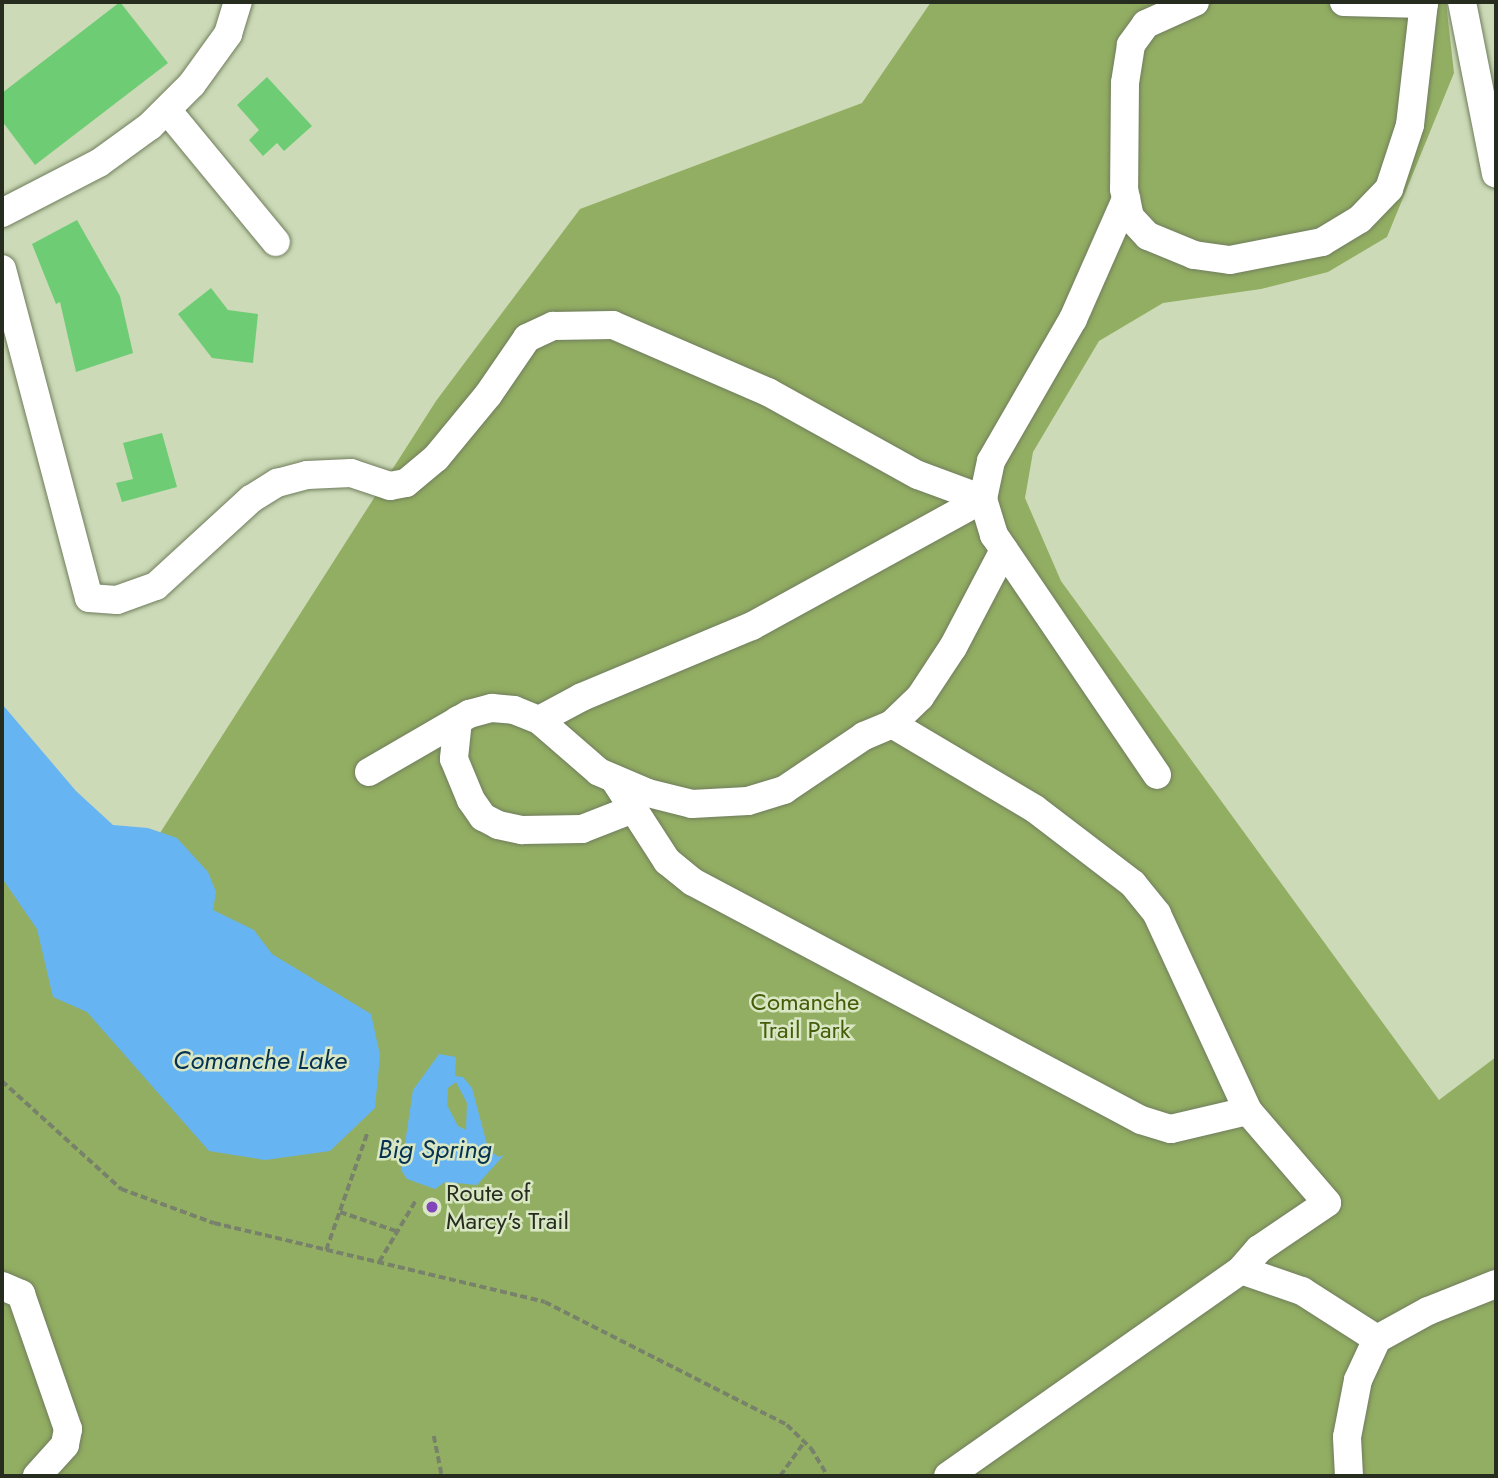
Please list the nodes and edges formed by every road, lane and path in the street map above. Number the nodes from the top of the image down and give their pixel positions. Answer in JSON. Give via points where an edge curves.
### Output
{"nodes":[{"id":1,"x":238,"y":2,"type":"edge"},
{"id":2,"x":1195,"y":2,"type":"edge"},
{"id":3,"x":1344,"y":2,"type":"edge"},
{"id":4,"x":1462,"y":2,"type":"edge"},
{"id":5,"x":1424,"y":3,"type":"edge"},
{"id":6,"x":167,"y":110,"type":"junction"},
{"id":7,"x":1496,"y":174,"type":"edge"},
{"id":8,"x":1126,"y":199,"type":"junction"},
{"id":9,"x":2,"y":213,"type":"edge"},
{"id":10,"x":276,"y":242,"type":"dead end"},
{"id":11,"x":2,"y":269,"type":"edge"},
{"id":12,"x":983,"y":499,"type":"junction"},
{"id":13,"x":1004,"y":550,"type":"junction"},
{"id":14,"x":458,"y":720,"type":"junction"},
{"id":15,"x":539,"y":720,"type":"junction"},
{"id":16,"x":892,"y":724,"type":"junction"},
{"id":17,"x":369,"y":772,"type":"dead end"},
{"id":18,"x":1157,"y":775,"type":"dead end"},
{"id":19,"x":614,"y":779,"type":"junction"},
{"id":20,"x":633,"y":810,"type":"junction"},
{"id":21,"x":2,"y":1082,"type":"edge"},
{"id":22,"x":1248,"y":1111,"type":"junction"},
{"id":23,"x":368,"y":1131,"type":"dead end"},
{"id":24,"x":416,"y":1200,"type":"dead end"},
{"id":25,"x":340,"y":1212,"type":"junction"},
{"id":26,"x":399,"y":1232,"type":"junction"},
{"id":27,"x":326,"y":1250,"type":"junction"},
{"id":28,"x":379,"y":1262,"type":"junction"},
{"id":29,"x":1241,"y":1270,"type":"junction"},
{"id":30,"x":1496,"y":1284,"type":"edge"},
{"id":31,"x":2,"y":1286,"type":"edge"},
{"id":32,"x":1377,"y":1339,"type":"junction"},
{"id":33,"x":434,"y":1436,"type":"dead end"},
{"id":34,"x":804,"y":1441,"type":"junction"},
{"id":35,"x":37,"y":1476,"type":"edge"},
{"id":36,"x":442,"y":1476,"type":"edge"},
{"id":37,"x":780,"y":1476,"type":"edge"},
{"id":38,"x":828,"y":1476,"type":"edge"},
{"id":39,"x":948,"y":1476,"type":"edge"},
{"id":40,"x":1349,"y":1476,"type":"edge"}],
"edges":[{"from":1,"to":6,"type":"street","via":[[228,34]]},
{"from":2,"to":8,"type":"street","via":[[1146,24],[1131,45],[1125,83]]},
{"from":3,"to":5,"type":"street"},
{"from":4,"to":7,"type":"street"},
{"from":5,"to":8,"type":"street","via":[[1404,152],[1389,188],[1360,219],[1321,242],[1230,260],[1194,255],[1148,236],[1130,217]]},
{"from":6,"to":9,"type":"street","via":[[99,163]]},
{"from":6,"to":10,"type":"street"},
{"from":8,"to":12,"type":"street","via":[[1073,319],[991,461]]},
{"from":11,"to":12,"type":"street","via":[[89,598],[117,600],[156,586],[251,499],[277,483],[307,475],[351,473],[390,486],[406,483],[444,447],[527,338],[554,326],[613,325],[768,393],[918,475]]},
{"from":12,"to":13,"type":"street","via":[[994,535]]},
{"from":12,"to":15,"type":"street","via":[[752,626],[582,697]]},
{"from":13,"to":16,"type":"street","via":[[953,647],[920,697]]},
{"from":13,"to":18,"type":"street"},
{"from":14,"to":15,"type":"street","via":[[492,708],[514,710]]},
{"from":14,"to":17,"type":"street"},
{"from":14,"to":20,"type":"street","via":[[454,759],[477,808],[498,825],[582,829]]},
{"from":15,"to":19,"type":"street","via":[[599,772]]},
{"from":16,"to":19,"type":"street","via":[[864,736],[784,790],[748,801],[692,804]]},
{"from":16,"to":22,"type":"street","via":[[1035,809],[1133,884],[1157,914]]},
{"from":19,"to":20,"type":"street"},
{"from":20,"to":22,"type":"street","via":[[667,860],[693,882],[1141,1120],[1171,1129]]},
{"from":21,"to":27,"type":"path","via":[[94,1170],[121,1189],[214,1223]]},
{"from":22,"to":29,"type":"street","via":[[1327,1203],[1259,1249]]},
{"from":23,"to":25,"type":"path"},
{"from":24,"to":26,"type":"path"},
{"from":25,"to":26,"type":"path"},
{"from":25,"to":27,"type":"path"},
{"from":26,"to":28,"type":"path"},
{"from":27,"to":28,"type":"path"},
{"from":28,"to":34,"type":"path","via":[[545,1302],[777,1420]]},
{"from":29,"to":32,"type":"street","via":[[1302,1291]]},
{"from":29,"to":39,"type":"street"},
{"from":30,"to":32,"type":"street","via":[[1428,1311]]},
{"from":31,"to":35,"type":"street","via":[[20,1294],[68,1429],[65,1445]]},
{"from":32,"to":40,"type":"street","via":[[1358,1380],[1346,1437]]},
{"from":33,"to":36,"type":"path"},
{"from":34,"to":37,"type":"path"},
{"from":34,"to":38,"type":"path"}]}
